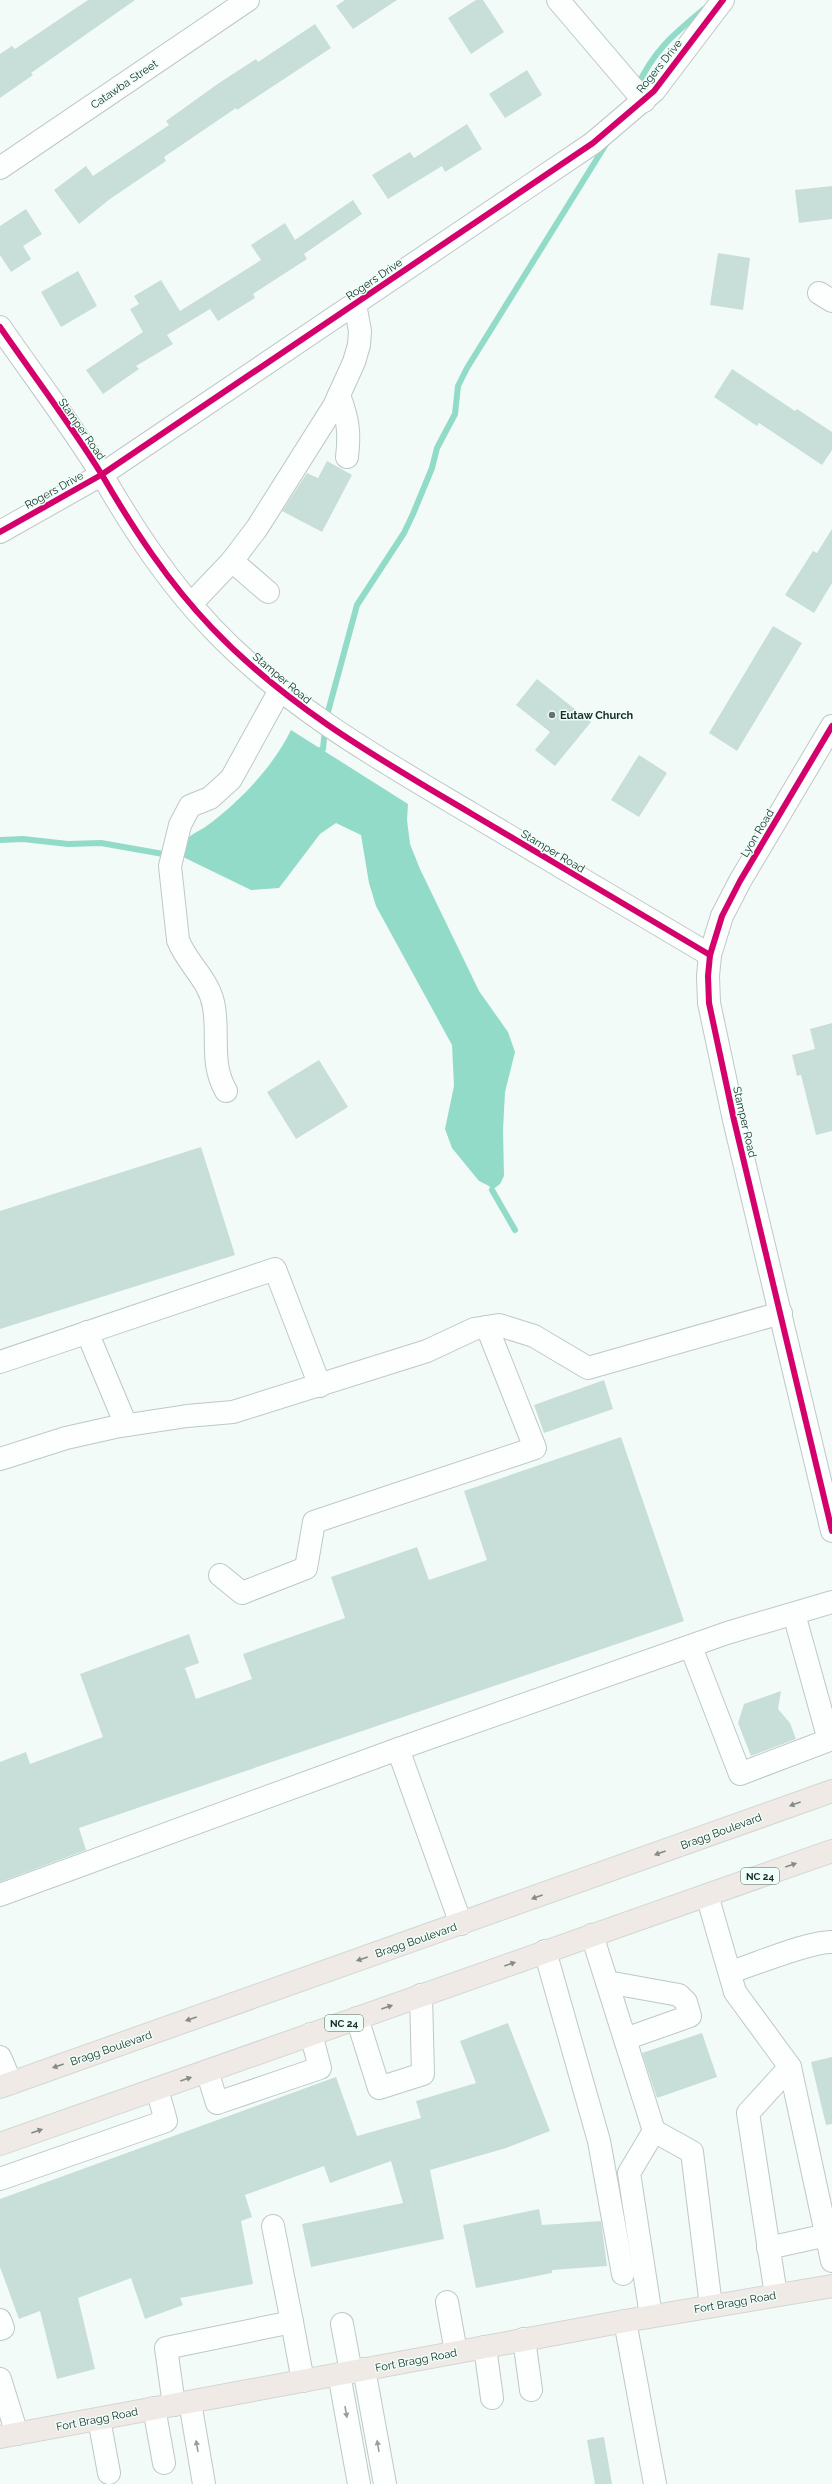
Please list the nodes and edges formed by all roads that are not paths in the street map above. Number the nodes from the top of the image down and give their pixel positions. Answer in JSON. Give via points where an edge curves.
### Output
{"nodes":[{"id":1,"x":248,"y":0,"type":"edge"},
{"id":2,"x":558,"y":0,"type":"edge"},
{"id":3,"x":722,"y":0,"type":"edge"},
{"id":4,"x":644,"y":101,"type":"junction"},
{"id":5,"x":0,"y":168,"type":"edge"},
{"id":6,"x":355,"y":304,"type":"junction"},
{"id":7,"x":0,"y":327,"type":"edge"},
{"id":8,"x":339,"y":395,"type":"junction"},
{"id":9,"x":346,"y":457,"type":"dead end"},
{"id":10,"x":101,"y":475,"type":"junction"},
{"id":11,"x":0,"y":532,"type":"edge"},
{"id":12,"x":232,"y":561,"type":"junction"},
{"id":13,"x":268,"y":592,"type":"dead end"},
{"id":14,"x":191,"y":604,"type":"junction"},
{"id":15,"x":280,"y":690,"type":"junction"},
{"id":16,"x":832,"y":726,"type":"edge"},
{"id":17,"x":710,"y":955,"type":"junction"},
{"id":18,"x":226,"y":1091,"type":"dead end"},
{"id":19,"x":781,"y":1313,"type":"junction"},
{"id":20,"x":487,"y":1327,"type":"junction"},
{"id":21,"x":87,"y":1332,"type":"junction"},
{"id":22,"x":0,"y":1362,"type":"edge"},
{"id":23,"x":320,"y":1386,"type":"junction"},
{"id":24,"x":126,"y":1425,"type":"junction"},
{"id":25,"x":0,"y":1459,"type":"edge"},
{"id":26,"x":832,"y":1531,"type":"edge"},
{"id":27,"x":220,"y":1575,"type":"dead end"},
{"id":28,"x":832,"y":1602,"type":"edge"},
{"id":29,"x":794,"y":1614,"type":"junction"},
{"id":30,"x":691,"y":1646,"type":"junction"},
{"id":31,"x":398,"y":1749,"type":"junction"},
{"id":32,"x":832,"y":1791,"type":"edge"},
{"id":33,"x":832,"y":1851,"type":"edge"},
{"id":34,"x":0,"y":1894,"type":"edge"},
{"id":35,"x":707,"y":1895,"type":"junction"},
{"id":36,"x":461,"y":1924,"type":"junction"},
{"id":37,"x":592,"y":1935,"type":"junction"},
{"id":38,"x":832,"y":1942,"type":"edge"},
{"id":39,"x":545,"y":1951,"type":"junction"},
{"id":40,"x":730,"y":1972,"type":"junction"},
{"id":41,"x":607,"y":1982,"type":"junction"},
{"id":42,"x":421,"y":1995,"type":"junction"},
{"id":43,"x":357,"y":2018,"type":"junction"},
{"id":44,"x":311,"y":2034,"type":"junction"},
{"id":45,"x":625,"y":2039,"type":"junction"},
{"id":46,"x":0,"y":2056,"type":"edge"},
{"id":47,"x":790,"y":2067,"type":"junction"},
{"id":48,"x":207,"y":2071,"type":"junction"},
{"id":49,"x":5,"y":2085,"type":"edge"},
{"id":50,"x":156,"y":2089,"type":"junction"},
{"id":51,"x":654,"y":2132,"type":"junction"},
{"id":52,"x":0,"y":2144,"type":"edge"},
{"id":53,"x":0,"y":2179,"type":"edge"},
{"id":54,"x":631,"y":2187,"type":"junction"},
{"id":55,"x":609,"y":2193,"type":"junction"},
{"id":56,"x":273,"y":2226,"type":"dead end"},
{"id":57,"x":829,"y":2235,"type":"edge"},
{"id":58,"x":768,"y":2248,"type":"junction"},
{"id":59,"x":832,"y":2261,"type":"edge"},
{"id":60,"x":624,"y":2274,"type":"dead end"},
{"id":61,"x":832,"y":2286,"type":"edge"},
{"id":62,"x":776,"y":2295,"type":"junction"},
{"id":63,"x":447,"y":2302,"type":"dead end"},
{"id":64,"x":711,"y":2306,"type":"junction"},
{"id":65,"x":652,"y":2316,"type":"junction"},
{"id":66,"x":0,"y":2320,"type":"edge"},
{"id":67,"x":625,"y":2321,"type":"junction"},
{"id":68,"x":292,"y":2322,"type":"junction"},
{"id":69,"x":342,"y":2324,"type":"dead end"},
{"id":70,"x":0,"y":2329,"type":"edge"},
{"id":71,"x":524,"y":2340,"type":"junction"},
{"id":72,"x":485,"y":2347,"type":"junction"},
{"id":73,"x":456,"y":2352,"type":"junction"},
{"id":74,"x":352,"y":2372,"type":"junction"},
{"id":75,"x":0,"y":2381,"type":"edge"},
{"id":76,"x":302,"y":2381,"type":"junction"},
{"id":77,"x":530,"y":2390,"type":"dead end"},
{"id":78,"x":492,"y":2398,"type":"dead end"},
{"id":79,"x":173,"y":2405,"type":"junction"},
{"id":80,"x":98,"y":2418,"type":"junction"},
{"id":81,"x":8,"y":2435,"type":"edge"},
{"id":82,"x":164,"y":2463,"type":"dead end"},
{"id":83,"x":108,"y":2473,"type":"dead end"},
{"id":84,"x":204,"y":2484,"type":"edge"},
{"id":85,"x":359,"y":2484,"type":"edge"},
{"id":86,"x":385,"y":2484,"type":"edge"},
{"id":87,"x":655,"y":2484,"type":"edge"}],
"edges":[{"from":1,"to":5,"type":"street","name":"Catawba Street"},
{"from":2,"to":4,"type":"street"},
{"from":3,"to":4,"type":"street","name":"Rogers Drive"},
{"from":4,"to":6,"type":"street","name":"Rogers Drive","via":[[593,143]]},
{"from":6,"to":8,"type":"street","via":[[360,330],[359,345]]},
{"from":6,"to":10,"type":"street","name":"Rogers Drive"},
{"from":7,"to":10,"type":"street","name":"Stamper Road"},
{"from":8,"to":9,"type":"street","via":[[350,434]]},
{"from":8,"to":12,"type":"street","via":[[257,528]]},
{"from":10,"to":11,"type":"street","name":"Rogers Drive"},
{"from":10,"to":14,"type":"street","name":"Stamper Road","via":[[137,536]]},
{"from":12,"to":13,"type":"street"},
{"from":12,"to":14,"type":"street"},
{"from":14,"to":15,"type":"street","name":"Stamper Road","via":[[212,628]]},
{"from":15,"to":17,"type":"street","name":"Stamper Road","via":[[359,748]]},
{"from":15,"to":18,"type":"street","via":[[231,779],[210,798],[190,806],[180,825],[170,866],[178,940],[182,951],[209,989],[214,1006],[218,1076]]},
{"from":16,"to":17,"type":"street","name":"Lyon Road","via":[[740,881],[722,916]]},
{"from":17,"to":19,"type":"street","name":"Stamper Road","via":[[709,1002],[734,1120]]},
{"from":19,"to":20,"type":"street","via":[[588,1368],[534,1336],[499,1325]]},
{"from":19,"to":26,"type":"street","name":"Stamper Road"},
{"from":20,"to":23,"type":"street","via":[[474,1330],[427,1351]]},
{"from":20,"to":27,"type":"street","via":[[536,1448],[314,1522],[306,1568],[242,1593]]},
{"from":21,"to":22,"type":"street"},
{"from":21,"to":23,"type":"street","via":[[275,1269]]},
{"from":21,"to":24,"type":"street"},
{"from":23,"to":24,"type":"street","via":[[233,1412]]},
{"from":24,"to":25,"type":"street","via":[[66,1438]]},
{"from":28,"to":29,"type":"street"},
{"from":29,"to":30,"type":"street"},
{"from":29,"to":30,"type":"street","via":[[829,1740],[740,1774]]},
{"from":30,"to":31,"type":"street"},
{"from":31,"to":34,"type":"street"},
{"from":31,"to":36,"type":"street"},
{"from":32,"to":36,"type":"main road","name":"Bragg Boulevard","one_way":true},
{"from":35,"to":33,"type":"main road","number":"NC 24","one_way":true},
{"from":35,"to":37,"type":"main road","number":"NC 24"},
{"from":35,"to":40,"type":"street"},
{"from":36,"to":49,"type":"main road","name":"Bragg Boulevard","one_way":true},
{"from":37,"to":39,"type":"main road","number":"NC 24"},
{"from":37,"to":41,"type":"street"},
{"from":38,"to":40,"type":"street","via":[[808,1946]]},
{"from":42,"to":39,"type":"main road","number":"NC 24","one_way":true},
{"from":39,"to":55,"type":"street","via":[[599,2141]]},
{"from":40,"to":47,"type":"street","via":[[735,1992]]},
{"from":41,"to":45,"type":"street"},
{"from":41,"to":45,"type":"street","via":[[679,1995],[686,2002],[690,2016]]},
{"from":43,"to":42,"type":"main road","number":"NC 24","one_way":true},
{"from":42,"to":43,"type":"street","via":[[423,2074],[379,2088]]},
{"from":43,"to":44,"type":"main road","number":"NC 24"},
{"from":44,"to":48,"type":"main road","number":"NC 24"},
{"from":44,"to":48,"type":"street","via":[[320,2068],[217,2103]]},
{"from":45,"to":51,"type":"street"},
{"from":46,"to":49,"type":"street"},
{"from":47,"to":57,"type":"street"},
{"from":47,"to":58,"type":"street","via":[[748,2113]]},
{"from":50,"to":48,"type":"main road","number":"NC 24","one_way":true},
{"from":52,"to":50,"type":"main road","number":"NC 24","one_way":true},
{"from":50,"to":53,"type":"street","via":[[166,2121]]},
{"from":51,"to":54,"type":"street","via":[[629,2173]]},
{"from":51,"to":64,"type":"street","via":[[692,2152]]},
{"from":54,"to":55,"type":"street"},
{"from":54,"to":65,"type":"street"},
{"from":55,"to":60,"type":"street"},
{"from":56,"to":68,"type":"street"},
{"from":57,"to":58,"type":"street"},
{"from":57,"to":59,"type":"street"},
{"from":58,"to":62,"type":"street"},
{"from":61,"to":62,"type":"main road","name":"Fort Bragg Road"},
{"from":62,"to":64,"type":"main road","name":"Fort Bragg Road"},
{"from":63,"to":73,"type":"street"},
{"from":64,"to":65,"type":"main road","name":"Fort Bragg Road"},
{"from":65,"to":67,"type":"main road","name":"Fort Bragg Road"},
{"from":66,"to":70,"type":"street","via":[[3,2328]]},
{"from":67,"to":71,"type":"main road","name":"Fort Bragg Road"},
{"from":67,"to":87,"type":"street"},
{"from":68,"to":76,"type":"street"},
{"from":68,"to":79,"type":"street","via":[[166,2348]]},
{"from":69,"to":74,"type":"street"},
{"from":71,"to":72,"type":"main road","name":"Fort Bragg Road"},
{"from":71,"to":77,"type":"street"},
{"from":72,"to":73,"type":"main road","name":"Fort Bragg Road"},
{"from":72,"to":78,"type":"street"},
{"from":73,"to":74,"type":"main road","name":"Fort Bragg Road"},
{"from":74,"to":76,"type":"main road","name":"Fort Bragg Road"},
{"from":74,"to":85,"type":"street","one_way":true},
{"from":86,"to":74,"type":"street","one_way":true},
{"from":75,"to":81,"type":"street"},
{"from":76,"to":79,"type":"main road","name":"Fort Bragg Road"},
{"from":79,"to":80,"type":"main road","name":"Fort Bragg Road"},
{"from":79,"to":82,"type":"street"},
{"from":84,"to":79,"type":"street","one_way":true},
{"from":80,"to":81,"type":"main road","name":"Fort Bragg Road"},
{"from":80,"to":83,"type":"street"}]}
